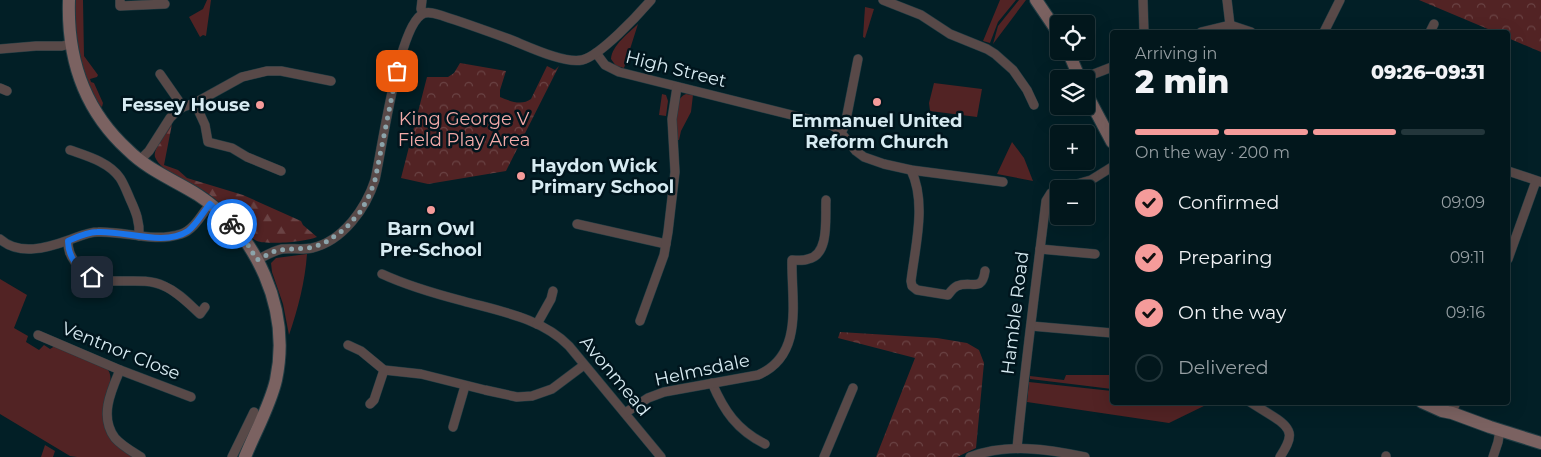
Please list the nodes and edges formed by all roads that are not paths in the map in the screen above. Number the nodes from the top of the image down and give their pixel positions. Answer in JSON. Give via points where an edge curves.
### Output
{"nodes":[{"id":1,"x":68,"y":0,"type":"edge"},
{"id":2,"x":120,"y":0,"type":"edge"},
{"id":3,"x":422,"y":0,"type":"edge"},
{"id":4,"x":651,"y":0,"type":"edge"},
{"id":5,"x":883,"y":0,"type":"edge"},
{"id":6,"x":1036,"y":0,"type":"edge"},
{"id":7,"x":1143,"y":0,"type":"edge"},
{"id":8,"x":1227,"y":0,"type":"edge"},
{"id":9,"x":1340,"y":0,"type":"edge"},
{"id":10,"x":165,"y":4,"type":"dead end"},
{"id":11,"x":422,"y":14,"type":"junction"},
{"id":12,"x":1050,"y":21,"type":"edge"},
{"id":13,"x":1230,"y":25,"type":"junction"},
{"id":14,"x":1144,"y":30,"type":"edge"},
{"id":15,"x":1209,"y":30,"type":"edge"},
{"id":16,"x":1245,"y":30,"type":"edge"},
{"id":17,"x":1325,"y":30,"type":"edge"},
{"id":18,"x":70,"y":44,"type":"junction"},
{"id":19,"x":0,"y":49,"type":"edge"},
{"id":20,"x":596,"y":53,"type":"junction"},
{"id":21,"x":858,"y":60,"type":"dead end"},
{"id":22,"x":1110,"y":68,"type":"edge"},
{"id":23,"x":1095,"y":73,"type":"edge"},
{"id":24,"x":160,"y":74,"type":"dead end"},
{"id":25,"x":331,"y":82,"type":"dead end"},
{"id":26,"x":677,"y":87,"type":"junction"},
{"id":27,"x":195,"y":103,"type":"junction"},
{"id":28,"x":1034,"y":105,"type":"dead end"},
{"id":29,"x":182,"y":108,"type":"junction"},
{"id":30,"x":1095,"y":110,"type":"edge"},
{"id":31,"x":841,"y":133,"type":"junction"},
{"id":32,"x":1110,"y":138,"type":"edge"},
{"id":33,"x":70,"y":150,"type":"dead end"},
{"id":34,"x":140,"y":160,"type":"junction"},
{"id":35,"x":1110,"y":168,"type":"edge"},
{"id":36,"x":911,"y":170,"type":"junction"},
{"id":37,"x":281,"y":171,"type":"dead end"},
{"id":38,"x":1510,"y":172,"type":"edge"},
{"id":39,"x":1091,"y":180,"type":"edge"},
{"id":40,"x":1538,"y":181,"type":"edge"},
{"id":41,"x":1003,"y":182,"type":"dead end"},
{"id":42,"x":1050,"y":195,"type":"edge"},
{"id":43,"x":826,"y":200,"type":"dead end"},
{"id":44,"x":210,"y":204,"type":"junction"},
{"id":45,"x":577,"y":224,"type":"dead end"},
{"id":46,"x":139,"y":236,"type":"junction"},
{"id":47,"x":0,"y":239,"type":"edge"},
{"id":48,"x":68,"y":241,"type":"junction"},
{"id":49,"x":666,"y":244,"type":"junction"},
{"id":50,"x":1040,"y":249,"type":"junction"},
{"id":51,"x":1095,"y":254,"type":"dead end"},
{"id":52,"x":1510,"y":255,"type":"edge"},
{"id":53,"x":257,"y":260,"type":"junction"},
{"id":54,"x":985,"y":272,"type":"dead end"},
{"id":55,"x":382,"y":274,"type":"dead end"},
{"id":56,"x":553,"y":292,"type":"dead end"},
{"id":57,"x":205,"y":308,"type":"dead end"},
{"id":58,"x":640,"y":321,"type":"dead end"},
{"id":59,"x":537,"y":324,"type":"junction"},
{"id":60,"x":1031,"y":326,"type":"junction"},
{"id":61,"x":1110,"y":333,"type":"edge"},
{"id":62,"x":38,"y":335,"type":"dead end"},
{"id":63,"x":348,"y":345,"type":"dead end"},
{"id":64,"x":584,"y":365,"type":"junction"},
{"id":65,"x":120,"y":370,"type":"junction"},
{"id":66,"x":384,"y":370,"type":"junction"},
{"id":67,"x":712,"y":383,"type":"junction"},
{"id":68,"x":464,"y":386,"type":"junction"},
{"id":69,"x":853,"y":388,"type":"dead end"},
{"id":70,"x":192,"y":397,"type":"dead end"},
{"id":71,"x":370,"y":404,"type":"dead end"},
{"id":72,"x":1255,"y":405,"type":"edge"},
{"id":73,"x":1428,"y":405,"type":"edge"},
{"id":74,"x":1454,"y":408,"type":"edge"},
{"id":75,"x":254,"y":412,"type":"dead end"},
{"id":76,"x":625,"y":413,"type":"junction"},
{"id":77,"x":453,"y":427,"type":"dead end"},
{"id":78,"x":1500,"y":430,"type":"junction"},
{"id":79,"x":1541,"y":443,"type":"edge"},
{"id":80,"x":765,"y":444,"type":"dead end"},
{"id":81,"x":1017,"y":448,"type":"junction"},
{"id":82,"x":141,"y":457,"type":"edge"},
{"id":83,"x":232,"y":457,"type":"edge"},
{"id":84,"x":244,"y":457,"type":"edge"},
{"id":85,"x":661,"y":457,"type":"edge"},
{"id":86,"x":824,"y":457,"type":"edge"},
{"id":87,"x":970,"y":457,"type":"edge"},
{"id":88,"x":1085,"y":457,"type":"edge"},
{"id":89,"x":1280,"y":457,"type":"edge"},
{"id":90,"x":1493,"y":457,"type":"edge"}],
"edges":[{"from":1,"to":18,"type":"street"},
{"from":2,"to":10,"type":"street","via":[[120,6]]},
{"from":3,"to":11,"type":"street"},
{"from":4,"to":20,"type":"street"},
{"from":5,"to":28,"type":"street","via":[[987,49],[1014,70]]},
{"from":6,"to":12,"type":"street"},
{"from":7,"to":14,"type":"street"},
{"from":8,"to":13,"type":"street"},
{"from":9,"to":17,"type":"street"},
{"from":11,"to":20,"type":"street","via":[[443,16],[567,60],[583,60]]},
{"from":11,"to":53,"type":"street","via":[[413,25],[400,56],[375,180],[361,211],[345,229],[323,244],[277,250]]},
{"from":13,"to":15,"type":"street"},
{"from":13,"to":16,"type":"street"},
{"from":18,"to":19,"type":"street"},
{"from":18,"to":34,"type":"street","via":[[81,81],[96,113],[118,141]]},
{"from":20,"to":26,"type":"street","name":"High Street","via":[[612,69]]},
{"from":21,"to":31,"type":"street"},
{"from":22,"to":23,"type":"street"},
{"from":24,"to":29,"type":"street"},
{"from":25,"to":27,"type":"street","via":[[266,70],[235,80]]},
{"from":26,"to":31,"type":"street","name":"High Street","via":[[828,124]]},
{"from":26,"to":49,"type":"street","via":[[672,127],[675,172]]},
{"from":27,"to":29,"type":"street"},
{"from":27,"to":37,"type":"street","via":[[205,125],[208,142],[232,148]]},
{"from":29,"to":34,"type":"street","via":[[170,118]]},
{"from":30,"to":32,"type":"street"},
{"from":31,"to":36,"type":"street","via":[[864,157]]},
{"from":33,"to":46,"type":"street","via":[[105,164],[120,178],[137,214]]},
{"from":34,"to":44,"type":"street"},
{"from":35,"to":39,"type":"street","name":"Hamble Road"},
{"from":36,"to":41,"type":"street"},
{"from":36,"to":54,"type":"street","via":[[919,213],[912,286],[917,290],[948,295],[958,286],[980,284]]},
{"from":38,"to":40,"type":"street"},
{"from":40,"to":52,"type":"street"},
{"from":42,"to":50,"type":"street","name":"Hamble Road","via":[[1046,201]]},
{"from":43,"to":67,"type":"street","name":"Helmsdale","via":[[822,249],[809,259],[792,260],[793,323],[782,356],[771,368],[758,375]]},
{"from":44,"to":46,"type":"street","via":[[184,233],[164,238]]},
{"from":44,"to":53,"type":"street","via":[[233,224]]},
{"from":45,"to":49,"type":"street"},
{"from":46,"to":48,"type":"street","via":[[96,232]]},
{"from":47,"to":48,"type":"street","via":[[25,249]]},
{"from":48,"to":57,"type":"street","via":[[68,250],[78,266],[92,277],[109,282],[142,280],[156,283],[180,295],[200,314]]},
{"from":49,"to":58,"type":"street"},
{"from":50,"to":51,"type":"street"},
{"from":50,"to":60,"type":"street","name":"Hamble Road"},
{"from":53,"to":84,"type":"street","via":[[276,310],[279,342],[276,381]]},
{"from":55,"to":59,"type":"street","name":"Avonmead"},
{"from":56,"to":59,"type":"street"},
{"from":59,"to":64,"type":"street","name":"Avonmead","via":[[562,339]]},
{"from":60,"to":61,"type":"street"},
{"from":60,"to":81,"type":"street","name":"Hamble Road"},
{"from":62,"to":65,"type":"street","name":"Ventnor Close"},
{"from":63,"to":66,"type":"street"},
{"from":64,"to":68,"type":"street","via":[[552,389],[532,396],[508,395]]},
{"from":64,"to":76,"type":"street","name":"Avonmead"},
{"from":65,"to":70,"type":"street","name":"Ventnor Close"},
{"from":65,"to":82,"type":"street","via":[[108,399],[108,418],[116,439]]},
{"from":66,"to":68,"type":"street","via":[[421,374]]},
{"from":66,"to":71,"type":"street"},
{"from":67,"to":76,"type":"street","name":"Helmsdale","via":[[664,392]]},
{"from":67,"to":80,"type":"street","via":[[737,424]]},
{"from":68,"to":77,"type":"street"},
{"from":69,"to":86,"type":"street"},
{"from":72,"to":89,"type":"street","via":[[1286,425],[1289,440]]},
{"from":73,"to":74,"type":"street","via":[[1442,412]]},
{"from":74,"to":78,"type":"street"},
{"from":75,"to":83,"type":"street"},
{"from":76,"to":85,"type":"street","name":"Avonmead"},
{"from":78,"to":79,"type":"street"},
{"from":78,"to":90,"type":"street"},
{"from":81,"to":87,"type":"street"},
{"from":81,"to":88,"type":"street"}]}
